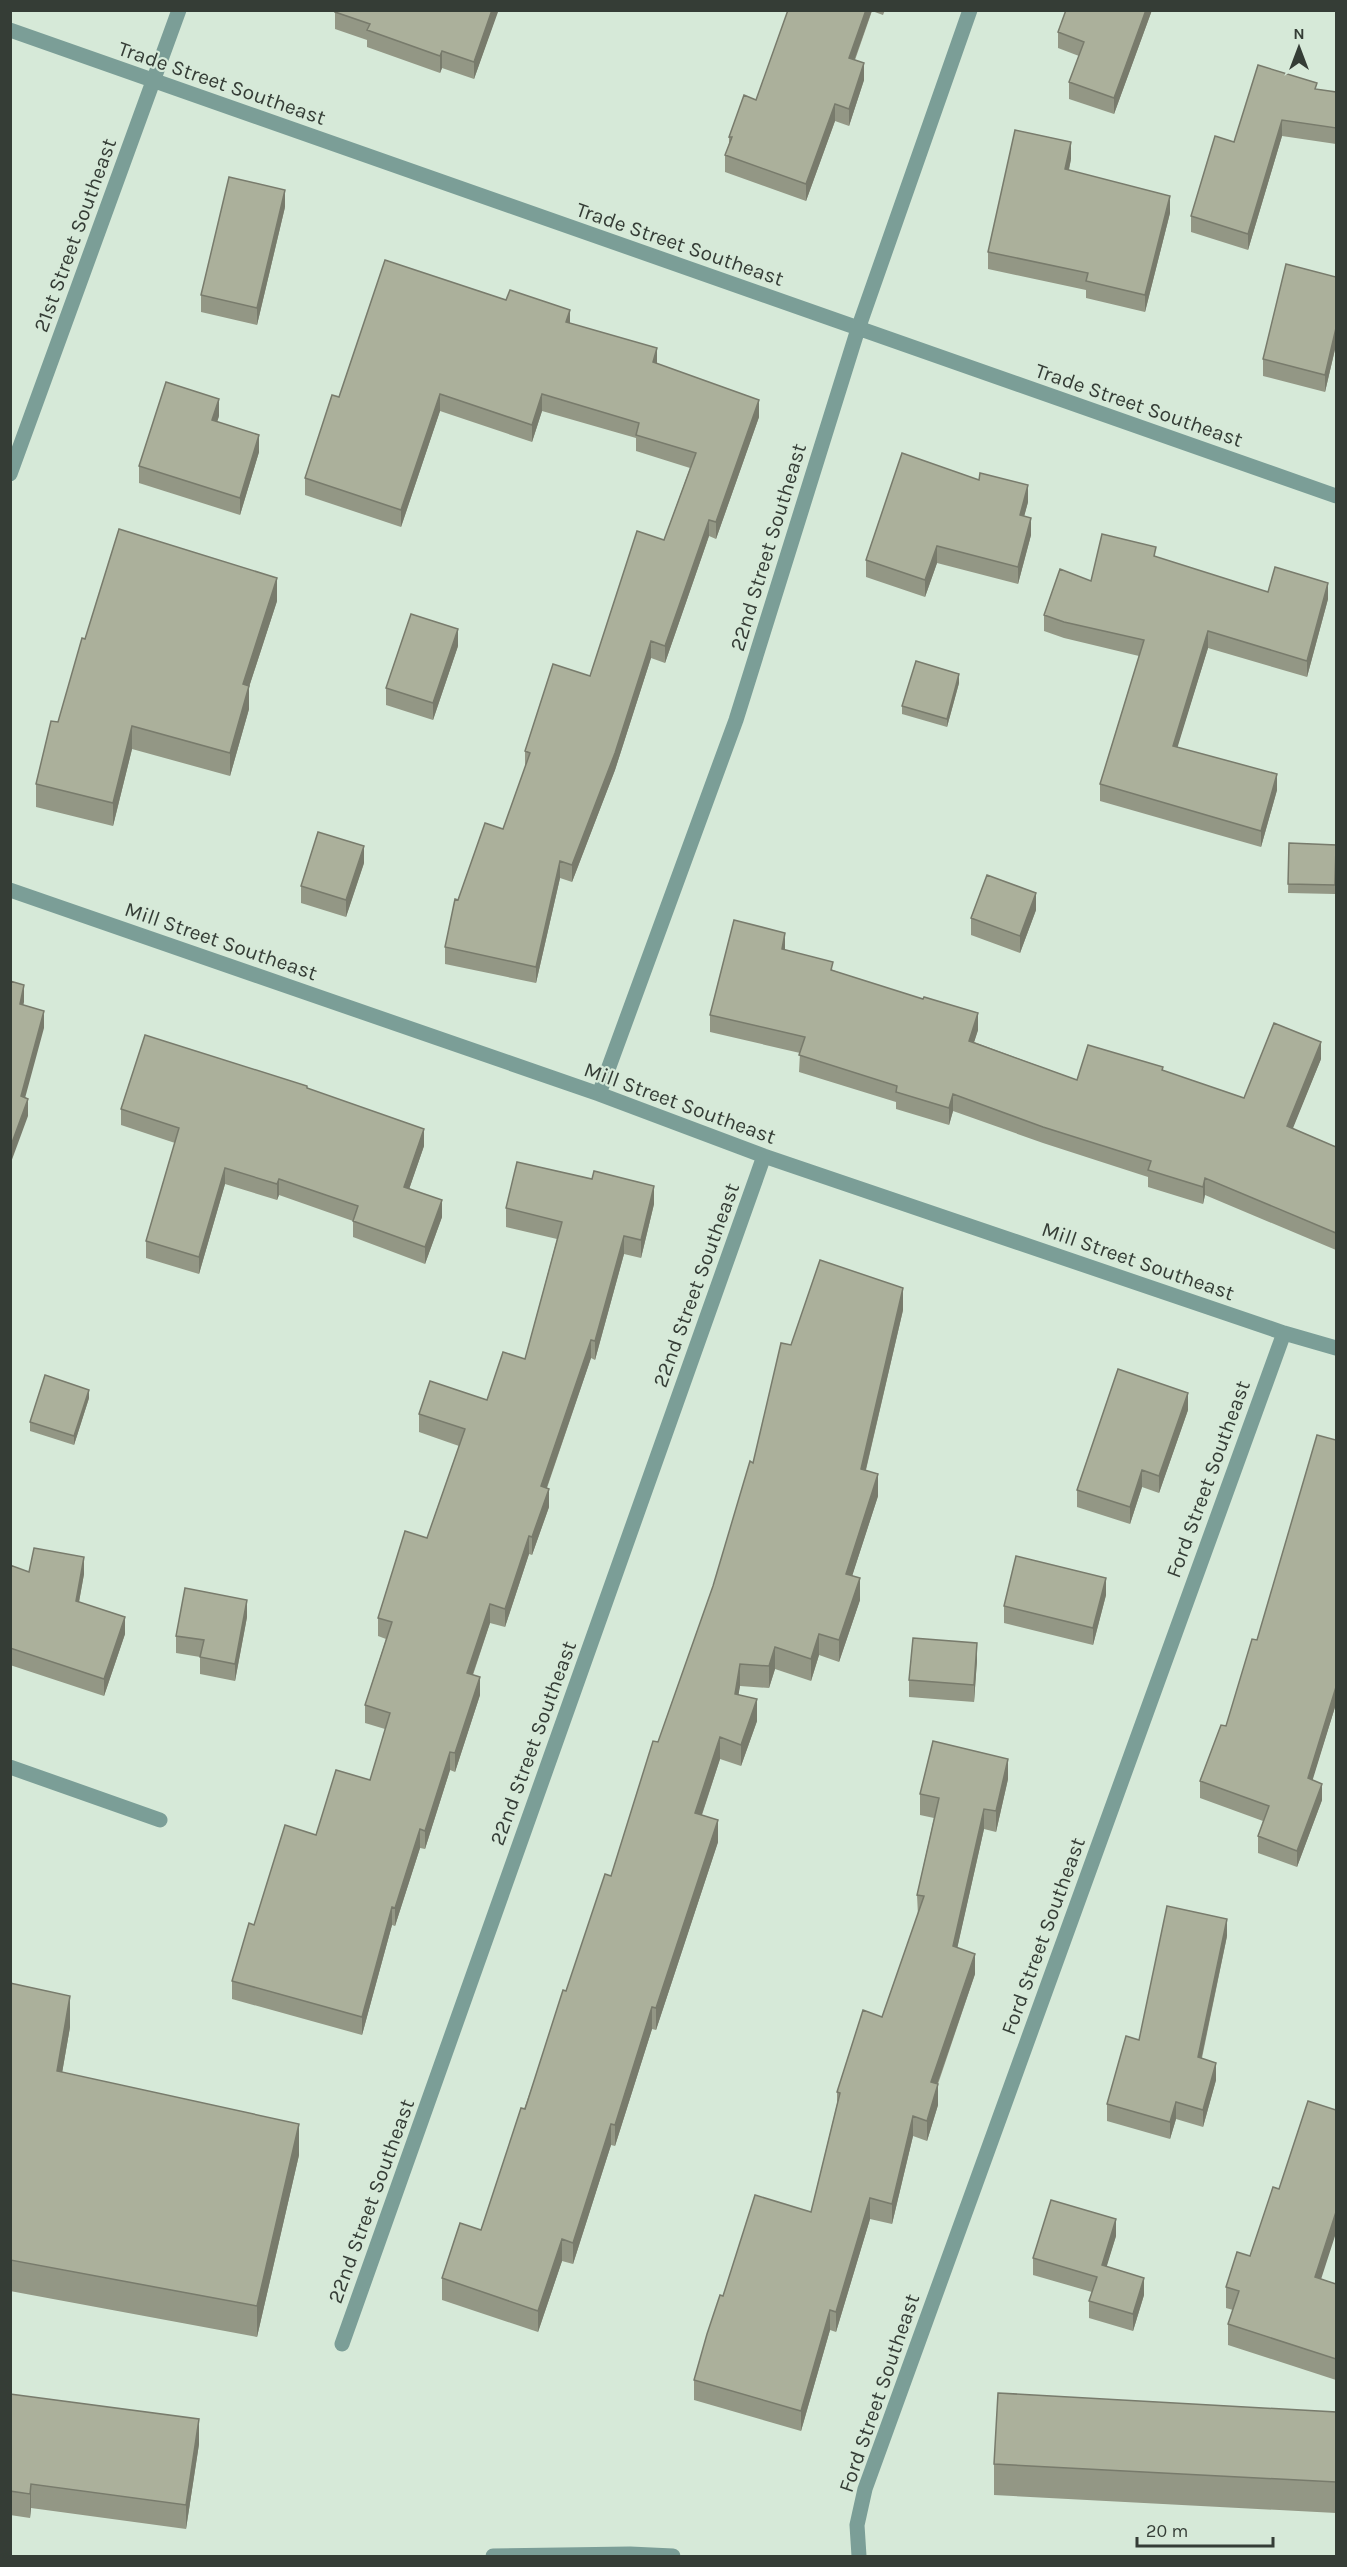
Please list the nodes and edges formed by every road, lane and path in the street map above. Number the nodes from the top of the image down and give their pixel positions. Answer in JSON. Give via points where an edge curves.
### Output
{"nodes":[{"id":1,"x":179,"y":10,"type":"edge"},
{"id":2,"x":970,"y":10,"type":"edge"},
{"id":3,"x":10,"y":30,"type":"edge"},
{"id":4,"x":153,"y":82,"type":"junction"},
{"id":5,"x":858,"y":329,"type":"junction"},
{"id":6,"x":10,"y":474,"type":"edge"},
{"id":7,"x":1336,"y":496,"type":"edge"},
{"id":8,"x":10,"y":890,"type":"edge"},
{"id":9,"x":599,"y":1095,"type":"junction"},
{"id":10,"x":764,"y":1156,"type":"junction"},
{"id":11,"x":1284,"y":1332,"type":"junction"},
{"id":12,"x":1336,"y":1348,"type":"edge"},
{"id":13,"x":10,"y":1767,"type":"edge"},
{"id":14,"x":160,"y":1820,"type":"dead end"},
{"id":15,"x":342,"y":2343,"type":"dead end"},
{"id":16,"x":493,"y":2556,"type":"edge"},
{"id":17,"x":673,"y":2556,"type":"edge"},
{"id":18,"x":859,"y":2556,"type":"edge"}],
"edges":[{"from":1,"to":4,"type":"street","name":"21st Street Southeast"},
{"from":2,"to":5,"type":"street","name":"22nd Street Southeast"},
{"from":3,"to":4,"type":"street","name":"Trade Street Southeast"},
{"from":4,"to":5,"type":"street","name":"Trade Street Southeast"},
{"from":4,"to":6,"type":"street","name":"21st Street Southeast"},
{"from":5,"to":7,"type":"street","name":"Trade Street Southeast"},
{"from":5,"to":9,"type":"street","name":"22nd Street Southeast","via":[[736,720]]},
{"from":8,"to":9,"type":"street","name":"Mill Street Southeast"},
{"from":9,"to":10,"type":"street","name":"Mill Street Southeast"},
{"from":10,"to":11,"type":"street","name":"Mill Street Southeast"},
{"from":10,"to":15,"type":"street","name":"22nd Street Southeast"},
{"from":11,"to":12,"type":"street","name":"Mill Street Southeast"},
{"from":11,"to":18,"type":"street","name":"Ford Street Southeast","via":[[866,2489],[857,2525]]},
{"from":13,"to":14,"type":"street"},
{"from":16,"to":17,"type":"street"}]}
